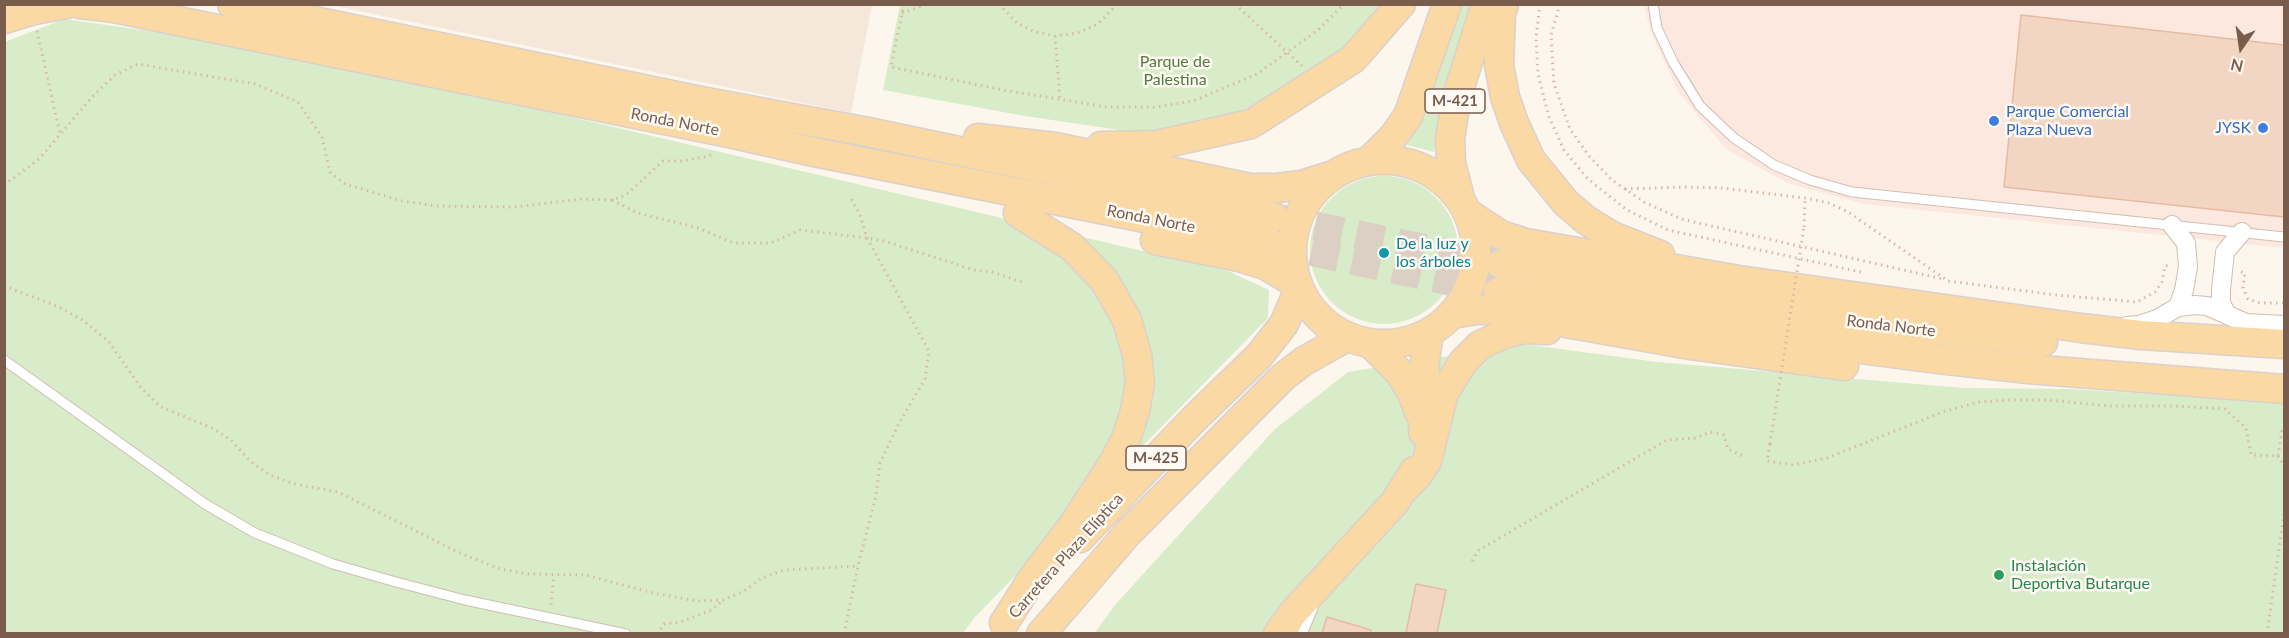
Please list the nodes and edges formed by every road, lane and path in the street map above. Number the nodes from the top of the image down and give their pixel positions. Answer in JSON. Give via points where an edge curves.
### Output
{"nodes":[{"id":1,"x":67,"y":4,"type":"edge"},
{"id":2,"x":80,"y":4,"type":"edge"},
{"id":3,"x":232,"y":4,"type":"edge"},
{"id":4,"x":904,"y":4,"type":"edge"},
{"id":5,"x":928,"y":4,"type":"edge"},
{"id":6,"x":999,"y":4,"type":"edge"},
{"id":7,"x":1118,"y":4,"type":"edge"},
{"id":8,"x":1234,"y":4,"type":"edge"},
{"id":9,"x":1344,"y":4,"type":"edge"},
{"id":10,"x":1401,"y":4,"type":"edge"},
{"id":11,"x":1447,"y":4,"type":"edge"},
{"id":12,"x":1486,"y":4,"type":"edge"},
{"id":13,"x":1504,"y":4,"type":"edge"},
{"id":14,"x":1540,"y":4,"type":"edge"},
{"id":15,"x":1560,"y":4,"type":"edge"},
{"id":16,"x":1653,"y":4,"type":"edge"},
{"id":17,"x":23,"y":7,"type":"edge"},
{"id":18,"x":902,"y":13,"type":"junction"},
{"id":19,"x":5,"y":19,"type":"edge"},
{"id":20,"x":1055,"y":36,"type":"junction"},
{"id":21,"x":1287,"y":54,"type":"junction"},
{"id":22,"x":1320,"y":80,"type":"junction"},
{"id":23,"x":1060,"y":99,"type":"junction"},
{"id":24,"x":868,"y":132,"type":"junction"},
{"id":25,"x":729,"y":133,"type":"junction"},
{"id":26,"x":60,"y":135,"type":"junction"},
{"id":27,"x":1055,"y":147,"type":"junction"},
{"id":28,"x":814,"y":152,"type":"junction"},
{"id":29,"x":1370,"y":160,"type":"junction"},
{"id":30,"x":1332,"y":176,"type":"junction"},
{"id":31,"x":4,"y":185,"type":"edge"},
{"id":32,"x":1625,"y":189,"type":"junction"},
{"id":33,"x":850,"y":196,"type":"dead end"},
{"id":34,"x":1805,"y":198,"type":"junction"},
{"id":35,"x":612,"y":200,"type":"junction"},
{"id":36,"x":1465,"y":207,"type":"junction"},
{"id":37,"x":1018,"y":213,"type":"junction"},
{"id":38,"x":2172,"y":225,"type":"junction"},
{"id":39,"x":2242,"y":232,"type":"junction"},
{"id":40,"x":2284,"y":237,"type":"edge"},
{"id":41,"x":867,"y":238,"type":"junction"},
{"id":42,"x":1501,"y":264,"type":"tunnel mouth"},
{"id":43,"x":2177,"y":265,"type":"junction"},
{"id":44,"x":2224,"y":269,"type":"junction"},
{"id":45,"x":1864,"y":273,"type":"dead end"},
{"id":46,"x":1948,"y":281,"type":"junction"},
{"id":47,"x":1025,"y":283,"type":"dead end"},
{"id":48,"x":4,"y":286,"type":"edge"},
{"id":49,"x":1298,"y":287,"type":"junction"},
{"id":50,"x":1498,"y":292,"type":"tunnel mouth"},
{"id":51,"x":1843,"y":296,"type":"junction"},
{"id":52,"x":2284,"y":303,"type":"edge"},
{"id":53,"x":2178,"y":307,"type":"junction"},
{"id":54,"x":2226,"y":313,"type":"junction"},
{"id":55,"x":1452,"y":314,"type":"junction"},
{"id":56,"x":2284,"y":325,"type":"edge"},
{"id":57,"x":2082,"y":328,"type":"junction"},
{"id":58,"x":1429,"y":333,"type":"junction"},
{"id":59,"x":1359,"y":340,"type":"junction"},
{"id":60,"x":2284,"y":344,"type":"edge"},
{"id":61,"x":1690,"y":345,"type":"junction"},
{"id":62,"x":4,"y":360,"type":"edge"},
{"id":63,"x":2284,"y":361,"type":"edge"},
{"id":64,"x":2028,"y":369,"type":"junction"},
{"id":65,"x":2284,"y":389,"type":"edge"},
{"id":66,"x":1419,"y":406,"type":"junction"},
{"id":67,"x":2284,"y":429,"type":"edge"},
{"id":68,"x":1743,"y":456,"type":"dead end"},
{"id":69,"x":2278,"y":456,"type":"junction"},
{"id":70,"x":2284,"y":465,"type":"edge"},
{"id":71,"x":1406,"y":487,"type":"junction"},
{"id":72,"x":2284,"y":513,"type":"edge"},
{"id":73,"x":2284,"y":528,"type":"edge"},
{"id":74,"x":1472,"y":561,"type":"dead end"},
{"id":75,"x":858,"y":566,"type":"junction"},
{"id":76,"x":554,"y":575,"type":"junction"},
{"id":77,"x":1322,"y":582,"type":"junction"},
{"id":78,"x":723,"y":600,"type":"junction"},
{"id":79,"x":556,"y":620,"type":"junction"},
{"id":80,"x":1000,"y":628,"type":"edge"},
{"id":81,"x":1046,"y":628,"type":"edge"},
{"id":82,"x":626,"y":633,"type":"edge"},
{"id":83,"x":657,"y":633,"type":"edge"},
{"id":84,"x":844,"y":633,"type":"edge"},
{"id":85,"x":1278,"y":633,"type":"edge"},
{"id":86,"x":1302,"y":633,"type":"edge"},
{"id":87,"x":2266,"y":633,"type":"edge"}],
"edges":[{"from":1,"to":17,"type":"main road"},
{"from":2,"to":25,"type":"main road","name":"Ronda Norte","via":[[126,10]]},
{"from":3,"to":24,"type":"main road","name":"Ronda Norte"},
{"from":4,"to":18,"type":"path"},
{"from":5,"to":18,"type":"path"},
{"from":6,"to":20,"type":"path","via":[[1017,23]]},
{"from":7,"to":20,"type":"path","via":[[1098,24],[1077,33]]},
{"from":8,"to":21,"type":"path"},
{"from":9,"to":21,"type":"path"},
{"from":10,"to":22,"type":"main road","via":[[1353,59]]},
{"from":11,"to":29,"type":"main road","number":"M-421","via":[[1408,116]]},
{"from":12,"to":36,"type":"main road","number":"M-421","via":[[1456,100],[1452,129],[1451,163]]},
{"from":13,"to":51,"type":"main road","via":[[1499,65],[1505,97],[1531,160],[1573,209],[1612,236],[1650,252],[1701,266],[1815,284]]},
{"from":14,"to":45,"type":"path","via":[[1536,38],[1538,74],[1549,117],[1564,150],[1609,196],[1627,210],[1668,230]]},
{"from":15,"to":32,"type":"path","via":[[1551,35],[1554,84],[1570,129],[1589,156]]},
{"from":16,"to":38,"type":"lane","via":[[1657,28],[1700,106],[1734,138],[1774,165],[1852,192]]},
{"from":17,"to":19,"type":"main road"},
{"from":17,"to":26,"type":"path","via":[[38,40]]},
{"from":18,"to":23,"type":"path","via":[[891,67]]},
{"from":20,"to":23,"type":"path"},
{"from":21,"to":22,"type":"path"},
{"from":21,"to":23,"type":"path","via":[[1257,74],[1192,100],[1155,107],[1107,107]]},
{"from":22,"to":27,"type":"main road","via":[[1251,124],[1157,145]]},
{"from":24,"to":27,"type":"main road","via":[[914,130]]},
{"from":24,"to":28,"type":"main road","name":"Ronda Norte","via":[[1272,230]]},
{"from":25,"to":28,"type":"main road","name":"Ronda Norte"},
{"from":25,"to":35,"type":"path","via":[[723,147],[709,156],[663,161],[627,195]]},
{"from":26,"to":31,"type":"path","via":[[39,159]]},
{"from":26,"to":35,"type":"path","via":[[115,75],[138,64],[255,84],[298,102],[322,137],[330,172],[345,184],[402,201],[438,207],[514,207],[582,199]]},
{"from":27,"to":30,"type":"main road","via":[[1250,188],[1301,185]]},
{"from":28,"to":37,"type":"main road","via":[[859,171]]},
{"from":29,"to":30,"type":"main road","number":"M-421"},
{"from":29,"to":36,"type":"main road","number":"M-421","via":[[1391,159],[1431,172],[1447,184]]},
{"from":30,"to":49,"type":"main road","number":"M-421","via":[[1310,198],[1295,232],[1292,252]]},
{"from":32,"to":34,"type":"path","via":[[1722,188]]},
{"from":32,"to":46,"type":"path","via":[[1681,219]]},
{"from":33,"to":41,"type":"path"},
{"from":34,"to":46,"type":"path","via":[[1848,212]]},
{"from":34,"to":69,"type":"path","bridge":true,"via":[[1804,227],[1767,461],[1793,465],[1827,458],[1945,411],[1979,402],[2049,400],[2226,410],[2246,428],[2251,455]]},
{"from":35,"to":41,"type":"path","via":[[638,213],[698,228],[734,243],[771,243],[800,230]]},
{"from":36,"to":51,"type":"main road","via":[[1501,235],[1526,243]]},
{"from":36,"to":55,"type":"main road","number":"M-421","via":[[1476,240],[1475,267],[1467,292]]},
{"from":37,"to":49,"type":"main road","via":[[1239,257],[1265,265]]},
{"from":37,"to":80,"type":"main road","via":[[1072,247],[1104,280],[1127,320],[1140,383],[1126,439],[1112,465]]},
{"from":38,"to":39,"type":"lane"},
{"from":38,"to":43,"type":"street","via":[[2186,243]]},
{"from":39,"to":40,"type":"lane"},
{"from":39,"to":44,"type":"street","via":[[2228,247]]},
{"from":41,"to":47,"type":"path"},
{"from":41,"to":75,"type":"path","via":[[929,351],[925,379],[880,463]]},
{"from":42,"to":63,"type":"main road","name":"Ronda Norte","via":[[1870,324]]},
{"from":43,"to":46,"type":"path","via":[[2165,266],[2155,292],[2137,302]]},
{"from":43,"to":53,"type":"street"},
{"from":44,"to":52,"type":"path","via":[[2245,273],[2243,288],[2248,299]]},
{"from":44,"to":54,"type":"street","via":[[2221,290]]},
{"from":48,"to":76,"type":"path","via":[[84,321],[109,342],[142,390],[161,407],[212,428],[270,475],[338,492],[460,553],[500,568]]},
{"from":49,"to":59,"type":"main road","number":"M-421","via":[[1311,309],[1327,325]]},
{"from":49,"to":80,"type":"main road","name":"Carretera Plaza Elíptica","number":"M-425","via":[[1284,324],[1259,356],[1071,547]]},
{"from":50,"to":64,"type":"main road","name":"Ronda Norte","via":[[1829,345]]},
{"from":51,"to":57,"type":"main road"},
{"from":53,"to":54,"type":"street","via":[[2207,306]]},
{"from":53,"to":57,"type":"street","via":[[2139,325]]},
{"from":54,"to":56,"type":"street","via":[[2246,323]]},
{"from":55,"to":58,"type":"main road","number":"M-421"},
{"from":55,"to":61,"type":"main road","name":"Ronda Norte","via":[[1493,310]]},
{"from":57,"to":60,"type":"main road"},
{"from":58,"to":59,"type":"main road","number":"M-421","via":[[1388,344]]},
{"from":58,"to":66,"type":"main road"},
{"from":59,"to":66,"type":"main road","number":"M-421","via":[[1400,373]]},
{"from":59,"to":81,"type":"main road","name":"Carretera Plaza Elíptica","number":"M-425","via":[[1304,361],[1283,377],[1127,534]]},
{"from":61,"to":64,"type":"main road","name":"Ronda Norte","via":[[1857,368],[1993,377]]},
{"from":61,"to":71,"type":"main road","via":[[1615,341],[1525,329],[1480,345],[1452,378],[1439,410],[1427,461]]},
{"from":62,"to":79,"type":"lane","via":[[205,504],[255,533],[333,564]]},
{"from":64,"to":65,"type":"main road","name":"Ronda Norte"},
{"from":66,"to":71,"type":"main road","via":[[1419,455]]},
{"from":67,"to":69,"type":"path"},
{"from":68,"to":74,"type":"path","via":[[1728,449],[1724,435],[1710,432],[1696,438],[1666,440],[1479,550]]},
{"from":69,"to":70,"type":"path"},
{"from":71,"to":77,"type":"main road"},
{"from":72,"to":73,"type":"path"},
{"from":73,"to":87,"type":"path"},
{"from":75,"to":78,"type":"path","via":[[784,570]]},
{"from":75,"to":84,"type":"path"},
{"from":76,"to":78,"type":"path","via":[[586,575],[653,593],[698,601]]},
{"from":76,"to":79,"type":"path","via":[[550,609]]},
{"from":77,"to":85,"type":"main road"},
{"from":77,"to":86,"type":"lane"},
{"from":78,"to":83,"type":"path","via":[[712,610],[664,624]]},
{"from":79,"to":82,"type":"lane"}]}
